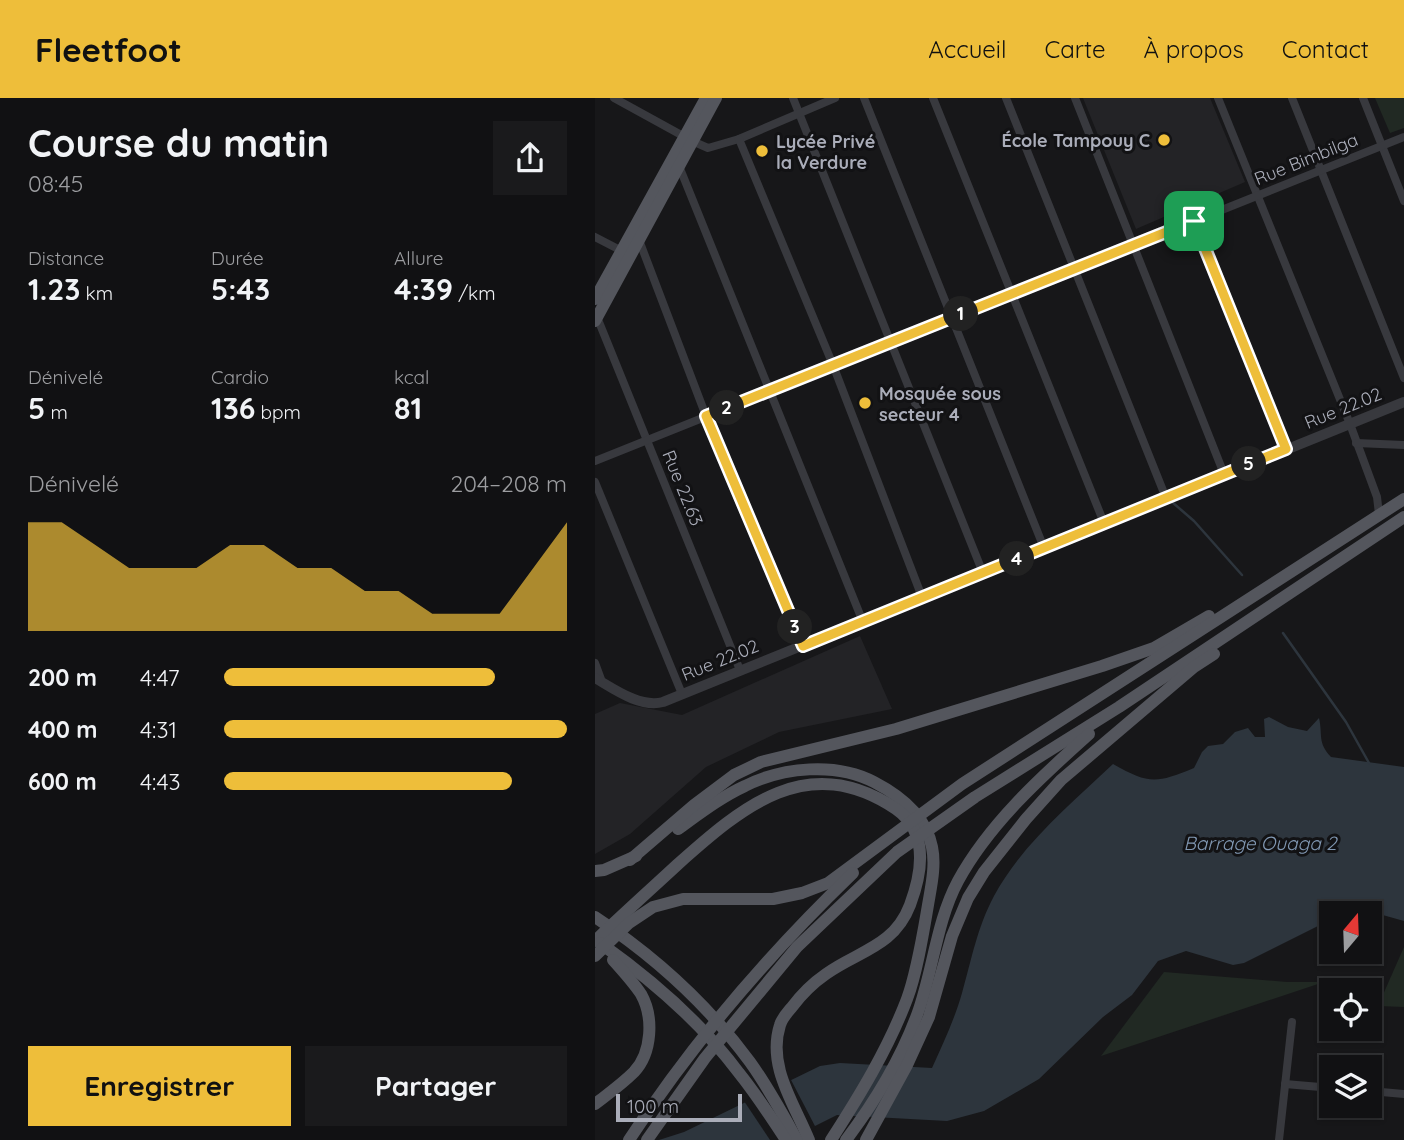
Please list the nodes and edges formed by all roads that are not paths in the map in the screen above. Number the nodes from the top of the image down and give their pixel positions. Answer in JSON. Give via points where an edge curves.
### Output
{"nodes":[{"id":1,"x":614,"y":98,"type":"edge"},
{"id":2,"x":700,"y":98,"type":"edge"},
{"id":3,"x":706,"y":98,"type":"edge"},
{"id":4,"x":716,"y":98,"type":"edge"},
{"id":5,"x":723,"y":98,"type":"edge"},
{"id":6,"x":793,"y":98,"type":"edge"},
{"id":7,"x":835,"y":98,"type":"edge"},
{"id":8,"x":864,"y":98,"type":"edge"},
{"id":9,"x":933,"y":98,"type":"edge"},
{"id":10,"x":1006,"y":98,"type":"edge"},
{"id":11,"x":1075,"y":98,"type":"edge"},
{"id":12,"x":1218,"y":98,"type":"edge"},
{"id":13,"x":1292,"y":98,"type":"edge"},
{"id":14,"x":1363,"y":98,"type":"edge"},
{"id":15,"x":798,"y":112,"type":"junction"},
{"id":16,"x":1404,"y":137,"type":"edge"},
{"id":17,"x":688,"y":139,"type":"junction"},
{"id":18,"x":739,"y":139,"type":"junction"},
{"id":19,"x":1382,"y":146,"type":"junction"},
{"id":20,"x":679,"y":166,"type":"junction"},
{"id":21,"x":1322,"y":169,"type":"junction"},
{"id":22,"x":1258,"y":194,"type":"junction"},
{"id":23,"x":1404,"y":201,"type":"edge"},
{"id":24,"x":1194,"y":221,"type":"junction"},
{"id":25,"x":595,"y":237,"type":"edge"},
{"id":26,"x":639,"y":240,"type":"junction"},
{"id":27,"x":1135,"y":244,"type":"junction"},
{"id":28,"x":622,"y":251,"type":"junction"},
{"id":29,"x":1075,"y":268,"type":"junction"},
{"id":30,"x":1011,"y":294,"type":"junction"},
{"id":31,"x":595,"y":299,"type":"edge"},
{"id":32,"x":953,"y":317,"type":"junction"},
{"id":33,"x":596,"y":319,"type":"edge"},
{"id":34,"x":892,"y":341,"type":"junction"},
{"id":35,"x":833,"y":365,"type":"junction"},
{"id":36,"x":1404,"y":378,"type":"edge"},
{"id":37,"x":770,"y":391,"type":"junction"},
{"id":38,"x":1404,"y":402,"type":"edge"},
{"id":39,"x":706,"y":416,"type":"junction"},
{"id":40,"x":1350,"y":424,"type":"junction"},
{"id":41,"x":646,"y":440,"type":"junction"},
{"id":42,"x":1356,"y":443,"type":"junction"},
{"id":43,"x":1404,"y":445,"type":"edge"},
{"id":44,"x":1286,"y":449,"type":"junction"},
{"id":45,"x":595,"y":461,"type":"edge"},
{"id":46,"x":1224,"y":474,"type":"junction"},
{"id":47,"x":595,"y":482,"type":"edge"},
{"id":48,"x":1166,"y":498,"type":"junction"},
{"id":49,"x":1404,"y":499,"type":"edge"},
{"id":50,"x":1379,"y":514,"type":"junction"},
{"id":51,"x":1404,"y":517,"type":"edge"},
{"id":52,"x":1104,"y":523,"type":"junction"},
{"id":53,"x":1044,"y":548,"type":"junction"},
{"id":54,"x":1313,"y":558,"type":"junction"},
{"id":55,"x":983,"y":573,"type":"junction"},
{"id":56,"x":1317,"y":575,"type":"junction"},
{"id":57,"x":922,"y":597,"type":"junction"},
{"id":58,"x":863,"y":622,"type":"junction"},
{"id":59,"x":803,"y":646,"type":"junction"},
{"id":60,"x":595,"y":663,"type":"edge"},
{"id":61,"x":740,"y":670,"type":"junction"},
{"id":62,"x":599,"y":680,"type":"edge"},
{"id":63,"x":682,"y":694,"type":"junction"},
{"id":64,"x":1119,"y":707,"type":"junction"},
{"id":65,"x":906,"y":810,"type":"junction"},
{"id":66,"x":885,"y":841,"type":"junction"},
{"id":67,"x":927,"y":851,"type":"junction"},
{"id":68,"x":630,"y":860,"type":"junction"},
{"id":69,"x":595,"y":871,"type":"edge"},
{"id":70,"x":595,"y":916,"type":"edge"},
{"id":71,"x":626,"y":919,"type":"junction"},
{"id":72,"x":595,"y":941,"type":"edge"},
{"id":73,"x":595,"y":956,"type":"edge"},
{"id":74,"x":1292,"y":1022,"type":"dead end"},
{"id":75,"x":1285,"y":1084,"type":"junction"},
{"id":76,"x":1319,"y":1087,"type":"edge"},
{"id":77,"x":1382,"y":1092,"type":"edge"},
{"id":78,"x":1404,"y":1094,"type":"edge"},
{"id":79,"x":595,"y":1104,"type":"edge"},
{"id":80,"x":799,"y":1138,"type":"edge"},
{"id":81,"x":648,"y":1139,"type":"edge"},
{"id":82,"x":629,"y":1140,"type":"edge"},
{"id":83,"x":831,"y":1140,"type":"edge"},
{"id":84,"x":846,"y":1140,"type":"edge"},
{"id":85,"x":866,"y":1140,"type":"edge"},
{"id":86,"x":1279,"y":1140,"type":"edge"}],
"edges":[{"from":1,"to":17,"type":"street"},
{"from":2,"to":17,"type":"street"},
{"from":3,"to":17,"type":"main road"},
{"from":4,"to":17,"type":"main road"},
{"from":5,"to":17,"type":"street"},
{"from":6,"to":15,"type":"street"},
{"from":7,"to":15,"type":"street"},
{"from":8,"to":32,"type":"street"},
{"from":9,"to":30,"type":"street"},
{"from":10,"to":29,"type":"street"},
{"from":11,"to":27,"type":"street"},
{"from":12,"to":22,"type":"street"},
{"from":13,"to":21,"type":"street"},
{"from":14,"to":19,"type":"street"},
{"from":15,"to":18,"type":"street"},
{"from":15,"to":34,"type":"street"},
{"from":16,"to":19,"type":"street","name":"Rue Bimbilga"},
{"from":17,"to":18,"type":"street","via":[[708,148]]},
{"from":17,"to":20,"type":"main road"},
{"from":17,"to":28,"type":"main road"},
{"from":18,"to":35,"type":"street"},
{"from":19,"to":21,"type":"street","name":"Rue Bimbilga"},
{"from":19,"to":23,"type":"street"},
{"from":20,"to":26,"type":"main road"},
{"from":20,"to":37,"type":"street"},
{"from":21,"to":22,"type":"street","name":"Rue Bimbilga"},
{"from":21,"to":36,"type":"street"},
{"from":22,"to":24,"type":"street","name":"Rue Bimbilga"},
{"from":22,"to":40,"type":"street"},
{"from":24,"to":27,"type":"street","name":"Rue Bimbilga"},
{"from":24,"to":44,"type":"street"},
{"from":25,"to":28,"type":"street"},
{"from":26,"to":33,"type":"main road"},
{"from":26,"to":39,"type":"street"},
{"from":27,"to":29,"type":"street","name":"Rue Bimbilga"},
{"from":27,"to":46,"type":"street"},
{"from":28,"to":31,"type":"main road"},
{"from":29,"to":30,"type":"street","name":"Rue Bimbilga"},
{"from":29,"to":48,"type":"street"},
{"from":30,"to":32,"type":"street","name":"Rue Bimbilga"},
{"from":30,"to":52,"type":"street"},
{"from":32,"to":34,"type":"street","name":"Rue Bimbilga"},
{"from":32,"to":53,"type":"street"},
{"from":33,"to":41,"type":"street","name":"Rue 22.63"},
{"from":34,"to":35,"type":"street","name":"Rue Bimbilga"},
{"from":34,"to":55,"type":"street"},
{"from":35,"to":37,"type":"street","name":"Rue Bimbilga"},
{"from":35,"to":57,"type":"street"},
{"from":37,"to":39,"type":"street","name":"Rue Bimbilga"},
{"from":37,"to":58,"type":"street"},
{"from":38,"to":40,"type":"street","name":"Rue 22.02"},
{"from":39,"to":41,"type":"street","name":"Rue Bimbilga"},
{"from":39,"to":59,"type":"street"},
{"from":40,"to":42,"type":"street"},
{"from":40,"to":44,"type":"street","name":"Rue 22.02"},
{"from":41,"to":45,"type":"street","name":"Rue Bimbilga"},
{"from":41,"to":61,"type":"street","name":"Rue 22.63"},
{"from":42,"to":43,"type":"street"},
{"from":42,"to":50,"type":"street"},
{"from":44,"to":46,"type":"street","name":"Rue 22.02"},
{"from":46,"to":48,"type":"street","name":"Rue 22.02"},
{"from":47,"to":63,"type":"street"},
{"from":48,"to":52,"type":"street","name":"Rue 22.02"},
{"from":49,"to":50,"type":"main road"},
{"from":50,"to":54,"type":"main road"},
{"from":51,"to":56,"type":"main road"},
{"from":52,"to":53,"type":"street","name":"Rue 22.02"},
{"from":53,"to":55,"type":"street","name":"Rue 22.02"},
{"from":54,"to":66,"type":"main road","via":[[962,784]]},
{"from":54,"to":68,"type":"main road","via":[[1154,648],[974,707],[761,762],[734,775]]},
{"from":55,"to":57,"type":"street","name":"Rue 22.02"},
{"from":56,"to":64,"type":"main road"},
{"from":56,"to":85,"type":"main road","via":[[1271,615],[1185,675],[1061,780],[1025,819],[968,898],[929,1017]]},
{"from":57,"to":58,"type":"street","name":"Rue 22.02"},
{"from":58,"to":59,"type":"street","name":"Rue 22.02"},
{"from":59,"to":61,"type":"street","name":"Rue 22.02"},
{"from":60,"to":62,"type":"street"},
{"from":61,"to":63,"type":"street","name":"Rue 22.02"},
{"from":62,"to":63,"type":"street","name":"Rue 22.02","via":[[648,704]]},
{"from":64,"to":81,"type":"main road","via":[[897,852],[797,947],[705,1058]]},
{"from":64,"to":84,"type":"main road","via":[[1053,766],[970,862],[949,903],[917,1015],[862,1120]]},
{"from":65,"to":67,"type":"main road"},
{"from":65,"to":68,"type":"main road","via":[[887,789],[839,769],[773,775],[745,786]]},
{"from":65,"to":71,"type":"main road","via":[[848,786],[814,783],[781,790],[744,810],[704,841]]},
{"from":66,"to":71,"type":"main road","via":[[828,883],[802,893],[773,899],[683,899]]},
{"from":66,"to":82,"type":"main road","via":[[728,1006]]},
{"from":67,"to":80,"type":"main road","via":[[899,927],[873,949],[827,973],[782,1020],[776,1040],[778,1064]]},
{"from":67,"to":83,"type":"main road","via":[[933,870],[908,997],[877,1065]]},
{"from":68,"to":69,"type":"main road"},
{"from":70,"to":80,"type":"main road","via":[[697,1000],[749,1061]]},
{"from":71,"to":72,"type":"main road"},
{"from":71,"to":73,"type":"main road"},
{"from":72,"to":79,"type":"main road","via":[[642,997],[648,1019],[648,1049],[635,1071]]},
{"from":72,"to":80,"type":"main road","via":[[632,966],[702,1029],[755,1095]]},
{"from":74,"to":75,"type":"street"},
{"from":75,"to":76,"type":"street"},
{"from":75,"to":86,"type":"street"},
{"from":77,"to":78,"type":"street"}]}
